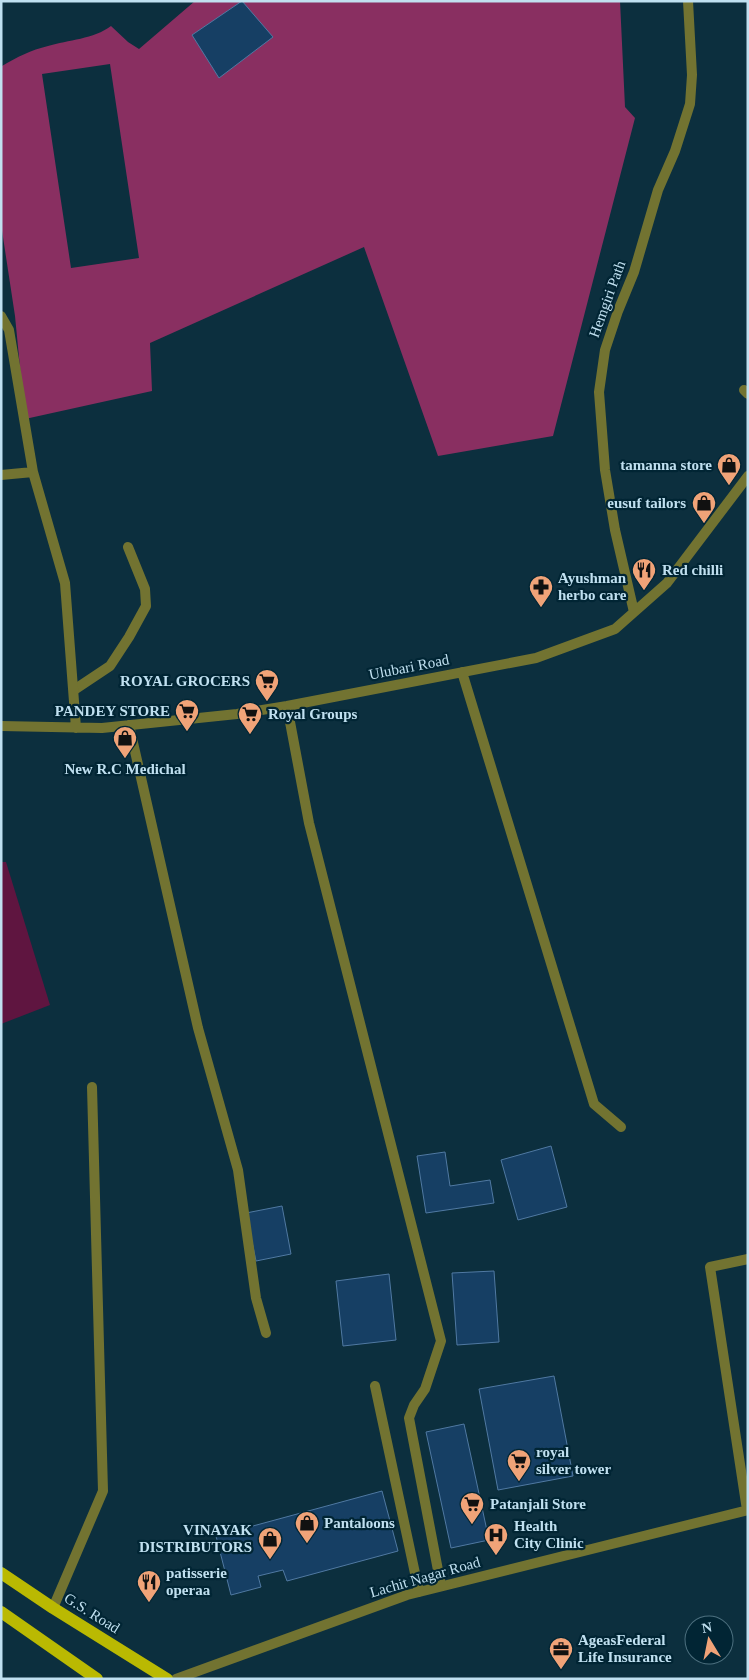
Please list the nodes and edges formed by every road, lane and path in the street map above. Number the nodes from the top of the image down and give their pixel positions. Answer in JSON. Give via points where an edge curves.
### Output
{"nodes":[{"id":1,"x":688,"y":1,"type":"edge"},
{"id":2,"x":1,"y":316,"type":"edge"},
{"id":3,"x":33,"y":472,"type":"junction"},
{"id":4,"x":1,"y":475,"type":"edge"},
{"id":5,"x":748,"y":476,"type":"edge"},
{"id":6,"x":128,"y":547,"type":"dead end"},
{"id":7,"x":634,"y":612,"type":"junction"},
{"id":8,"x":462,"y":672,"type":"junction"},
{"id":9,"x":74,"y":690,"type":"junction"},
{"id":10,"x":287,"y":706,"type":"junction"},
{"id":11,"x":129,"y":725,"type":"junction"},
{"id":12,"x":1,"y":726,"type":"edge"},
{"id":13,"x":76,"y":728,"type":"junction"},
{"id":14,"x":92,"y":1088,"type":"dead end"},
{"id":15,"x":620,"y":1127,"type":"dead end"},
{"id":16,"x":748,"y":1259,"type":"edge"},
{"id":17,"x":266,"y":1333,"type":"dead end"},
{"id":18,"x":375,"y":1386,"type":"dead end"},
{"id":19,"x":747,"y":1510,"type":"edge"},
{"id":20,"x":1,"y":1573,"type":"edge"},
{"id":21,"x":441,"y":1586,"type":"junction"},
{"id":22,"x":419,"y":1592,"type":"junction"},
{"id":23,"x":52,"y":1608,"type":"junction"},
{"id":24,"x":1,"y":1612,"type":"edge"},
{"id":25,"x":98,"y":1679,"type":"edge"},
{"id":26,"x":167,"y":1679,"type":"edge"},
{"id":27,"x":176,"y":1679,"type":"edge"}],
"edges":[{"from":1,"to":7,"type":"street","name":"Hemgiri Path","via":[[692,74],[690,104],[605,350],[599,392],[605,470]]},
{"from":2,"to":3,"type":"street","via":[[9,330]]},
{"from":3,"to":4,"type":"street"},
{"from":3,"to":9,"type":"street","via":[[65,583]]},
{"from":5,"to":7,"type":"street","name":"Ulubari Road","via":[[667,583]]},
{"from":6,"to":9,"type":"street","via":[[145,589],[146,606],[110,666]]},
{"from":7,"to":8,"type":"street","name":"Ulubari Road","via":[[615,629],[536,658]]},
{"from":8,"to":10,"type":"street","name":"Ulubari Road"},
{"from":8,"to":15,"type":"street","via":[[594,1104]]},
{"from":9,"to":13,"type":"street"},
{"from":10,"to":11,"type":"street","name":"Ulubari Road"},
{"from":10,"to":21,"type":"street","via":[[309,823],[441,1341],[425,1389],[409,1418]]},
{"from":11,"to":13,"type":"street","name":"Ulubari Road"},
{"from":11,"to":17,"type":"street","via":[[198,1028],[238,1170],[256,1298]]},
{"from":12,"to":13,"type":"street","name":"Ulubari Road"},
{"from":14,"to":23,"type":"street","via":[[104,1491]]},
{"from":16,"to":19,"type":"street","via":[[710,1267]]},
{"from":18,"to":22,"type":"street"},
{"from":19,"to":21,"type":"street","name":"Lachit Nagar Road"},
{"from":20,"to":23,"type":"main road","name":"G.S. Road"},
{"from":21,"to":22,"type":"street","name":"Lachit Nagar Road"},
{"from":22,"to":27,"type":"street","name":"Lachit Nagar Road"},
{"from":23,"to":26,"type":"main road","name":"G.S. Road"},
{"from":24,"to":25,"type":"main road"}]}
